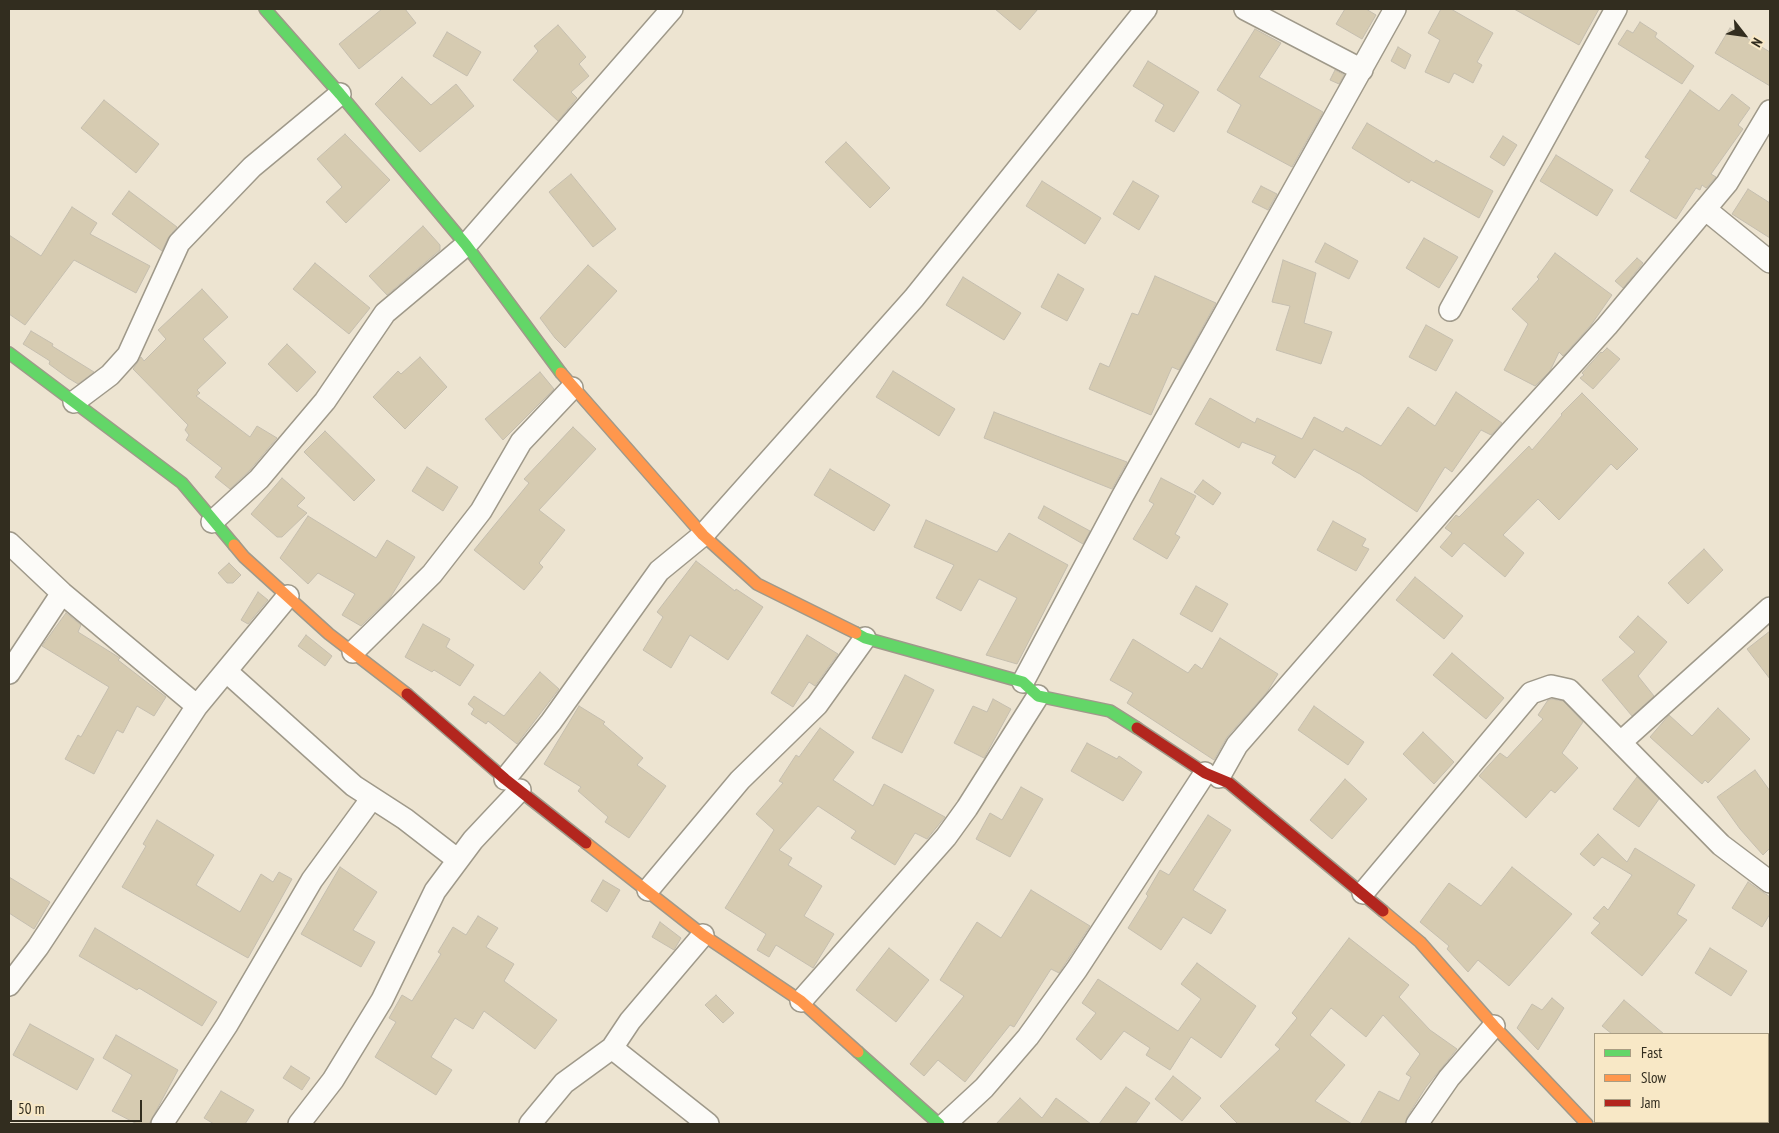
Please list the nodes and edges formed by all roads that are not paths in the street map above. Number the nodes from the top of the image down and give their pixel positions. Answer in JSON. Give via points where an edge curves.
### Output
{"nodes":[{"id":1,"x":265,"y":9,"type":"edge"},
{"id":2,"x":672,"y":9,"type":"edge"},
{"id":3,"x":1146,"y":9,"type":"edge"},
{"id":4,"x":1245,"y":9,"type":"edge"},
{"id":5,"x":1395,"y":9,"type":"edge"},
{"id":6,"x":1616,"y":9,"type":"edge"},
{"id":7,"x":1362,"y":70,"type":"junction"},
{"id":8,"x":340,"y":94,"type":"junction"},
{"id":9,"x":1770,"y":111,"type":"edge"},
{"id":10,"x":1705,"y":209,"type":"junction"},
{"id":11,"x":466,"y":245,"type":"junction"},
{"id":12,"x":1770,"y":262,"type":"edge"},
{"id":13,"x":1450,"y":310,"type":"dead end"},
{"id":14,"x":9,"y":354,"type":"edge"},
{"id":15,"x":572,"y":388,"type":"junction"},
{"id":16,"x":74,"y":402,"type":"junction"},
{"id":17,"x":212,"y":522,"type":"junction"},
{"id":18,"x":703,"y":535,"type":"junction"},
{"id":19,"x":9,"y":543,"type":"edge"},
{"id":20,"x":62,"y":593,"type":"junction"},
{"id":21,"x":288,"y":596,"type":"junction"},
{"id":22,"x":1770,"y":608,"type":"edge"},
{"id":23,"x":865,"y":638,"type":"junction"},
{"id":24,"x":353,"y":652,"type":"junction"},
{"id":25,"x":226,"y":671,"type":"junction"},
{"id":26,"x":9,"y":673,"type":"edge"},
{"id":27,"x":1023,"y":682,"type":"junction"},
{"id":28,"x":1038,"y":696,"type":"junction"},
{"id":29,"x":198,"y":706,"type":"junction"},
{"id":30,"x":1622,"y":742,"type":"junction"},
{"id":31,"x":1212,"y":775,"type":"junction"},
{"id":32,"x":513,"y":784,"type":"junction"},
{"id":33,"x":372,"y":798,"type":"junction"},
{"id":34,"x":458,"y":860,"type":"junction"},
{"id":35,"x":1770,"y":882,"type":"edge"},
{"id":36,"x":648,"y":890,"type":"junction"},
{"id":37,"x":1363,"y":893,"type":"junction"},
{"id":38,"x":703,"y":935,"type":"junction"},
{"id":39,"x":9,"y":986,"type":"edge"},
{"id":40,"x":801,"y":1001,"type":"junction"},
{"id":41,"x":1494,"y":1026,"type":"junction"},
{"id":42,"x":612,"y":1048,"type":"junction"},
{"id":43,"x":162,"y":1124,"type":"edge"},
{"id":44,"x":299,"y":1124,"type":"edge"},
{"id":45,"x":530,"y":1124,"type":"edge"},
{"id":46,"x":708,"y":1124,"type":"edge"},
{"id":47,"x":938,"y":1124,"type":"edge"},
{"id":48,"x":945,"y":1124,"type":"edge"},
{"id":49,"x":1417,"y":1124,"type":"edge"},
{"id":50,"x":1587,"y":1124,"type":"edge"}],
"edges":[{"from":1,"to":8,"type":"street"},
{"from":2,"to":11,"type":"street"},
{"from":3,"to":18,"type":"street","via":[[914,298]]},
{"from":4,"to":7,"type":"street"},
{"from":5,"to":7,"type":"street"},
{"from":6,"to":13,"type":"street"},
{"from":7,"to":27,"type":"street","via":[[1122,497]]},
{"from":8,"to":11,"type":"street"},
{"from":8,"to":16,"type":"street","via":[[252,167],[179,243],[128,355],[110,376]]},
{"from":9,"to":10,"type":"street","via":[[1727,183]]},
{"from":10,"to":12,"type":"street"},
{"from":10,"to":31,"type":"street","via":[[1607,326]]},
{"from":11,"to":15,"type":"street"},
{"from":11,"to":17,"type":"street","via":[[385,314],[325,401],[259,479]]},
{"from":14,"to":16,"type":"street"},
{"from":15,"to":18,"type":"street"},
{"from":15,"to":24,"type":"street","via":[[521,442],[481,511],[432,574]]},
{"from":16,"to":17,"type":"street","via":[[182,483]]},
{"from":17,"to":21,"type":"street","via":[[244,557]]},
{"from":18,"to":23,"type":"street","via":[[757,584]]},
{"from":18,"to":32,"type":"street","via":[[659,571],[551,722]]},
{"from":19,"to":20,"type":"street"},
{"from":20,"to":26,"type":"street"},
{"from":20,"to":29,"type":"street"},
{"from":21,"to":24,"type":"street"},
{"from":21,"to":25,"type":"street"},
{"from":22,"to":30,"type":"street"},
{"from":23,"to":27,"type":"street"},
{"from":23,"to":36,"type":"street","via":[[817,704],[740,780]]},
{"from":24,"to":32,"type":"street"},
{"from":25,"to":29,"type":"street"},
{"from":25,"to":33,"type":"street","via":[[354,786]]},
{"from":27,"to":28,"type":"street"},
{"from":28,"to":31,"type":"street","via":[[1110,711]]},
{"from":28,"to":40,"type":"street","via":[[946,837]]},
{"from":29,"to":39,"type":"street"},
{"from":30,"to":35,"type":"street","via":[[1721,845]]},
{"from":30,"to":37,"type":"street","via":[[1569,690],[1550,686],[1531,693]]},
{"from":31,"to":37,"type":"street","via":[[1253,801]]},
{"from":31,"to":48,"type":"street","via":[[1028,1037],[984,1088]]},
{"from":32,"to":34,"type":"street"},
{"from":32,"to":36,"type":"street"},
{"from":33,"to":34,"type":"street"},
{"from":33,"to":43,"type":"street","via":[[312,880],[227,1025]]},
{"from":34,"to":44,"type":"street","via":[[435,891],[382,1000],[333,1080]]},
{"from":36,"to":38,"type":"street"},
{"from":37,"to":41,"type":"street","via":[[1420,942]]},
{"from":38,"to":40,"type":"street"},
{"from":38,"to":42,"type":"street","via":[[630,1021]]},
{"from":40,"to":47,"type":"street"},
{"from":41,"to":49,"type":"street","via":[[1449,1078]]},
{"from":41,"to":50,"type":"street"},
{"from":42,"to":45,"type":"street","via":[[564,1083]]},
{"from":42,"to":46,"type":"street"}]}
